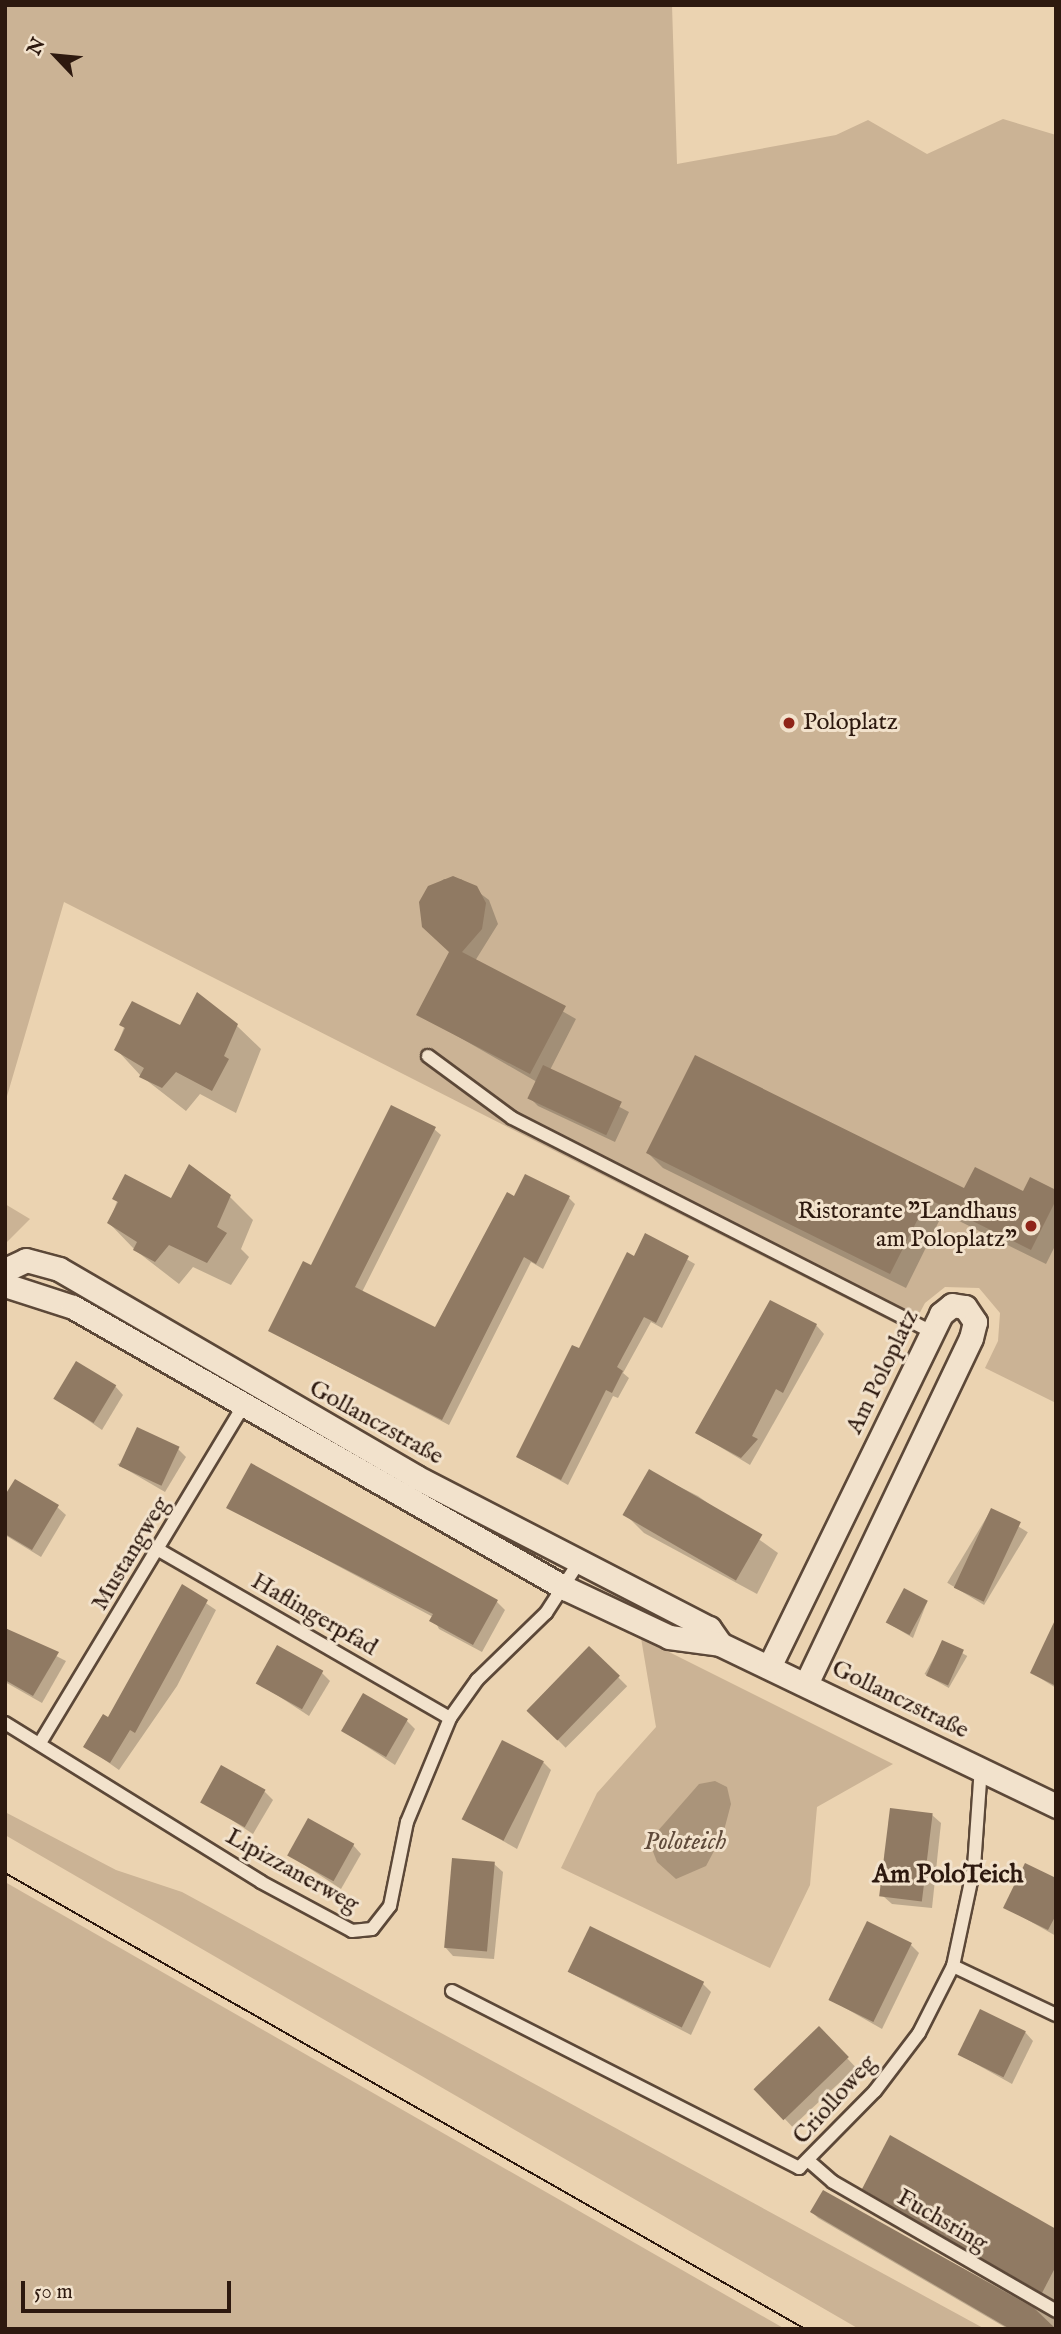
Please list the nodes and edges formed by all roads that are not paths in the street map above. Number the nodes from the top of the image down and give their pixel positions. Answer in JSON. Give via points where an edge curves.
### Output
{"nodes":[{"id":1,"x":428,"y":1056,"type":"dead end"},
{"id":2,"x":5,"y":1270,"type":"edge"},
{"id":3,"x":5,"y":1285,"type":"edge"},
{"id":4,"x":932,"y":1332,"type":"junction"},
{"id":5,"x":255,"y":1385,"type":"junction"},
{"id":6,"x":243,"y":1407,"type":"junction"},
{"id":7,"x":157,"y":1549,"type":"junction"},
{"id":8,"x":579,"y":1562,"type":"junction"},
{"id":9,"x":565,"y":1588,"type":"junction"},
{"id":10,"x":720,"y":1644,"type":"junction"},
{"id":11,"x":769,"y":1667,"type":"junction"},
{"id":12,"x":806,"y":1684,"type":"junction"},
{"id":13,"x":450,"y":1718,"type":"junction"},
{"id":14,"x":5,"y":1723,"type":"edge"},
{"id":15,"x":40,"y":1743,"type":"junction"},
{"id":16,"x":981,"y":1768,"type":"junction"},
{"id":17,"x":1056,"y":1806,"type":"edge"},
{"id":18,"x":953,"y":1966,"type":"junction"},
{"id":19,"x":452,"y":1991,"type":"dead end"},
{"id":20,"x":1056,"y":2015,"type":"edge"},
{"id":21,"x":810,"y":2162,"type":"junction"},
{"id":22,"x":1056,"y":2311,"type":"edge"}],
"edges":[{"from":1,"to":4,"type":"lane","via":[[512,1118]]},
{"from":2,"to":5,"type":"street","name":"Gollanczstraße","via":[[26,1260],[51,1265]]},
{"from":3,"to":6,"type":"street","name":"Gollanczstraße","via":[[73,1307]]},
{"from":4,"to":11,"type":"street","name":"Am Poloplatz"},
{"from":4,"to":12,"type":"street","name":"Am Poloplatz","via":[[953,1305],[973,1313],[971,1338]]},
{"from":5,"to":6,"type":"lane","name":"Mustangweg"},
{"from":5,"to":8,"type":"street","name":"Gollanczstraße"},
{"from":6,"to":7,"type":"lane","name":"Mustangweg"},
{"from":6,"to":9,"type":"street","name":"Gollanczstraße"},
{"from":7,"to":13,"type":"lane","name":"Haflingerpfad"},
{"from":7,"to":15,"type":"lane","name":"Mustangweg"},
{"from":8,"to":9,"type":"lane","name":"Lipizzanerweg"},
{"from":8,"to":10,"type":"street","name":"Gollanczstraße","via":[[709,1628]]},
{"from":9,"to":10,"type":"street","name":"Gollanczstraße","via":[[669,1637]]},
{"from":9,"to":13,"type":"lane","name":"Lipizzanerweg","via":[[477,1680]]},
{"from":10,"to":11,"type":"street","name":"Gollanczstraße"},
{"from":11,"to":12,"type":"street","name":"Gollanczstraße"},
{"from":12,"to":16,"type":"street","name":"Gollanczstraße"},
{"from":13,"to":15,"type":"lane","name":"Lipizzanerweg","via":[[407,1822],[390,1906],[372,1929],[352,1931],[226,1862]]},
{"from":14,"to":15,"type":"lane","name":"Lipizzanerweg"},
{"from":16,"to":17,"type":"street","name":"Gollanczstraße"},
{"from":16,"to":18,"type":"lane","name":"Criolloweg","via":[[974,1867]]},
{"from":18,"to":20,"type":"lane"},
{"from":18,"to":21,"type":"lane","name":"Criolloweg","via":[[919,2033]]},
{"from":19,"to":21,"type":"lane","name":"Criolloweg","via":[[781,2164]]},
{"from":21,"to":22,"type":"lane","name":"Fuchsring","via":[[833,2182]]}]}
